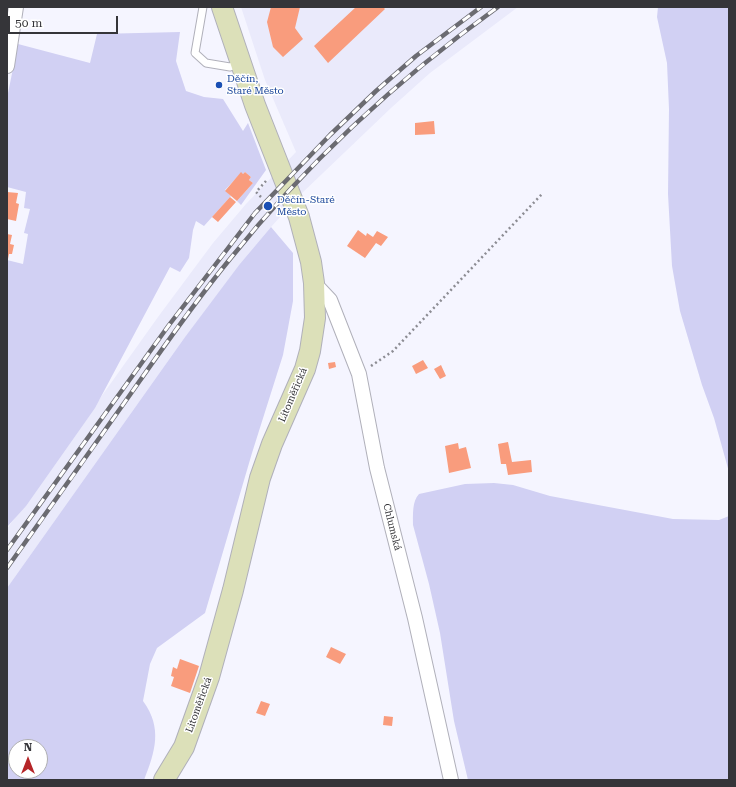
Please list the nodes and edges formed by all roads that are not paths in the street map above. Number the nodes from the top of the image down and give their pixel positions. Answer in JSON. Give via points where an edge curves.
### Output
{"nodes":[{"id":1,"x":16,"y":7,"type":"edge"},
{"id":2,"x":203,"y":7,"type":"edge"},
{"id":3,"x":222,"y":7,"type":"edge"},
{"id":4,"x":240,"y":63,"type":"junction"},
{"id":5,"x":7,"y":66,"type":"edge"},
{"id":6,"x":314,"y":284,"type":"junction"},
{"id":7,"x":164,"y":780,"type":"edge"},
{"id":8,"x":451,"y":780,"type":"edge"}],
"edges":[{"from":1,"to":5,"type":"street"},
{"from":2,"to":4,"type":"lane","via":[[195,53],[206,63],[230,68]]},
{"from":3,"to":4,"type":"main road","name":"Litoměřická"},
{"from":4,"to":6,"type":"main road","name":"Litoměřická","via":[[298,213]]},
{"from":6,"to":7,"type":"main road","name":"Litoměřická","via":[[314,326],[305,369],[260,478],[210,677],[184,747]]},
{"from":6,"to":8,"type":"street","name":"Chlumská","via":[[330,300],[359,374],[377,468],[415,618]]}]}
